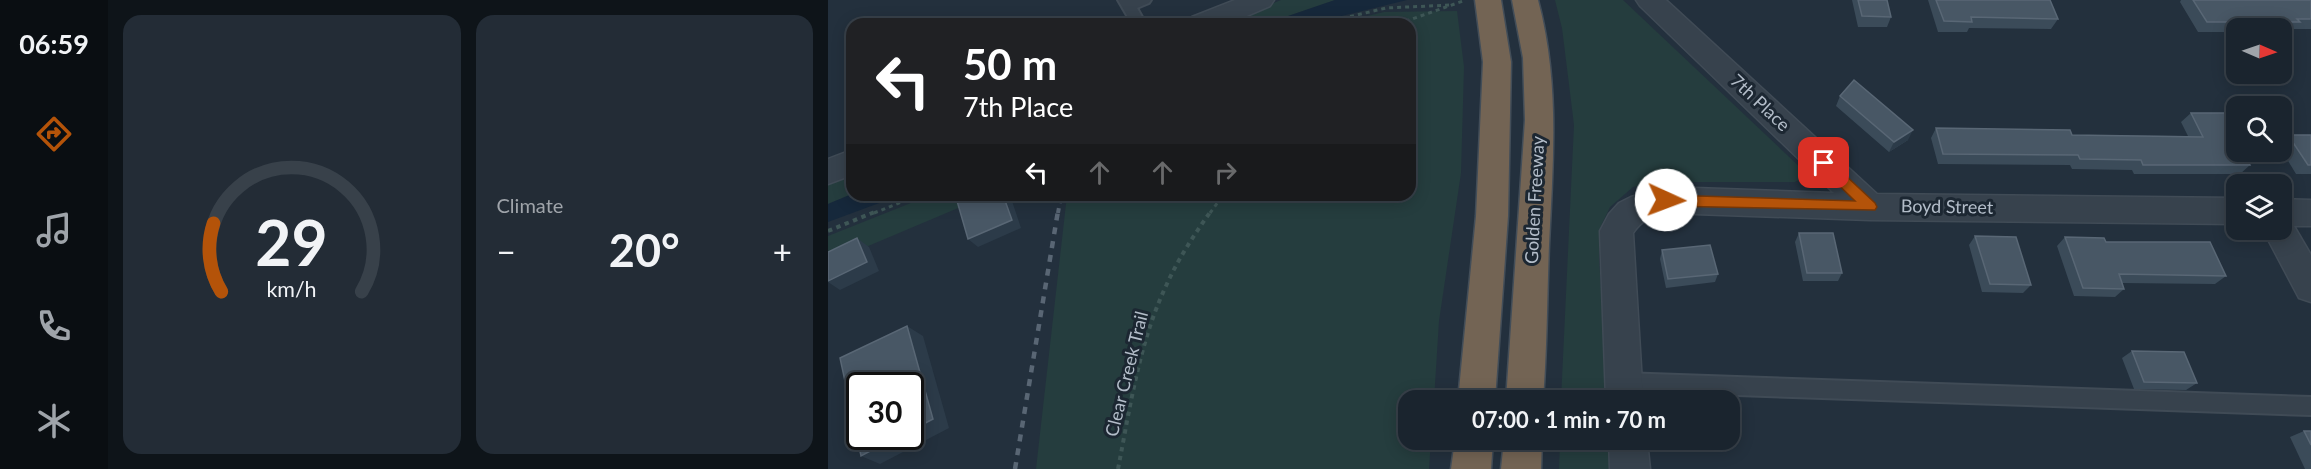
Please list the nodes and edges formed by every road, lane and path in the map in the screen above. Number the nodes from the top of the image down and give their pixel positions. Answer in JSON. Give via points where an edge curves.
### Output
{"nodes":[{"id":1,"x":1144,"y":0,"type":"edge"},
{"id":2,"x":1261,"y":0,"type":"edge"},
{"id":3,"x":1488,"y":0,"type":"edge"},
{"id":4,"x":1525,"y":0,"type":"edge"},
{"id":5,"x":1650,"y":0,"type":"edge"},
{"id":6,"x":1127,"y":3,"type":"edge"},
{"id":7,"x":1136,"y":18,"type":"edge"},
{"id":8,"x":1217,"y":18,"type":"edge"},
{"id":9,"x":1344,"y":18,"type":"edge"},
{"id":10,"x":1415,"y":18,"type":"edge"},
{"id":11,"x":846,"y":164,"type":"edge"},
{"id":12,"x":828,"y":172,"type":"edge"},
{"id":13,"x":904,"y":201,"type":"edge"},
{"id":14,"x":1219,"y":201,"type":"edge"},
{"id":15,"x":1870,"y":207,"type":"junction"},
{"id":16,"x":2226,"y":211,"type":"edge"},
{"id":17,"x":2292,"y":212,"type":"edge"},
{"id":18,"x":2311,"y":213,"type":"edge"},
{"id":19,"x":828,"y":231,"type":"edge"},
{"id":20,"x":2285,"y":240,"type":"edge"},
{"id":21,"x":2311,"y":287,"type":"edge"},
{"id":22,"x":1478,"y":390,"type":"edge"},
{"id":23,"x":1526,"y":390,"type":"edge"},
{"id":24,"x":1623,"y":390,"type":"edge"},
{"id":25,"x":1740,"y":394,"type":"edge"},
{"id":26,"x":2311,"y":406,"type":"edge"},
{"id":27,"x":1473,"y":450,"type":"edge"},
{"id":28,"x":1522,"y":450,"type":"edge"},
{"id":29,"x":1629,"y":450,"type":"edge"},
{"id":30,"x":1118,"y":469,"type":"edge"},
{"id":31,"x":1471,"y":469,"type":"edge"},
{"id":32,"x":1521,"y":469,"type":"edge"},
{"id":33,"x":1630,"y":469,"type":"edge"}],
"edges":[{"from":1,"to":6,"type":"lane"},
{"from":2,"to":8,"type":"street"},
{"from":3,"to":22,"type":"highway","via":[[1497,62],[1492,216]]},
{"from":4,"to":23,"type":"highway","name":"Golden Freeway","via":[[1539,100]]},
{"from":5,"to":15,"type":"street","name":"7th Place"},
{"from":6,"to":7,"type":"lane"},
{"from":9,"to":10,"type":"path","via":[[1386,8],[1451,5]]},
{"from":11,"to":12,"type":"street"},
{"from":13,"to":19,"type":"path"},
{"from":14,"to":30,"type":"path","name":"Clear Creek Trail","via":[[1178,263],[1159,302],[1140,360]]},
{"from":15,"to":16,"type":"street","name":"Boyd Street"},
{"from":15,"to":24,"type":"street","name":"Boyd Street","via":[[1666,200],[1644,204],[1625,215],[1616,231],[1615,254]]},
{"from":17,"to":18,"type":"street"},
{"from":20,"to":21,"type":"street"},
{"from":25,"to":26,"type":"lane"},
{"from":27,"to":31,"type":"highway"},
{"from":28,"to":32,"type":"highway"},
{"from":29,"to":33,"type":"street"}]}
